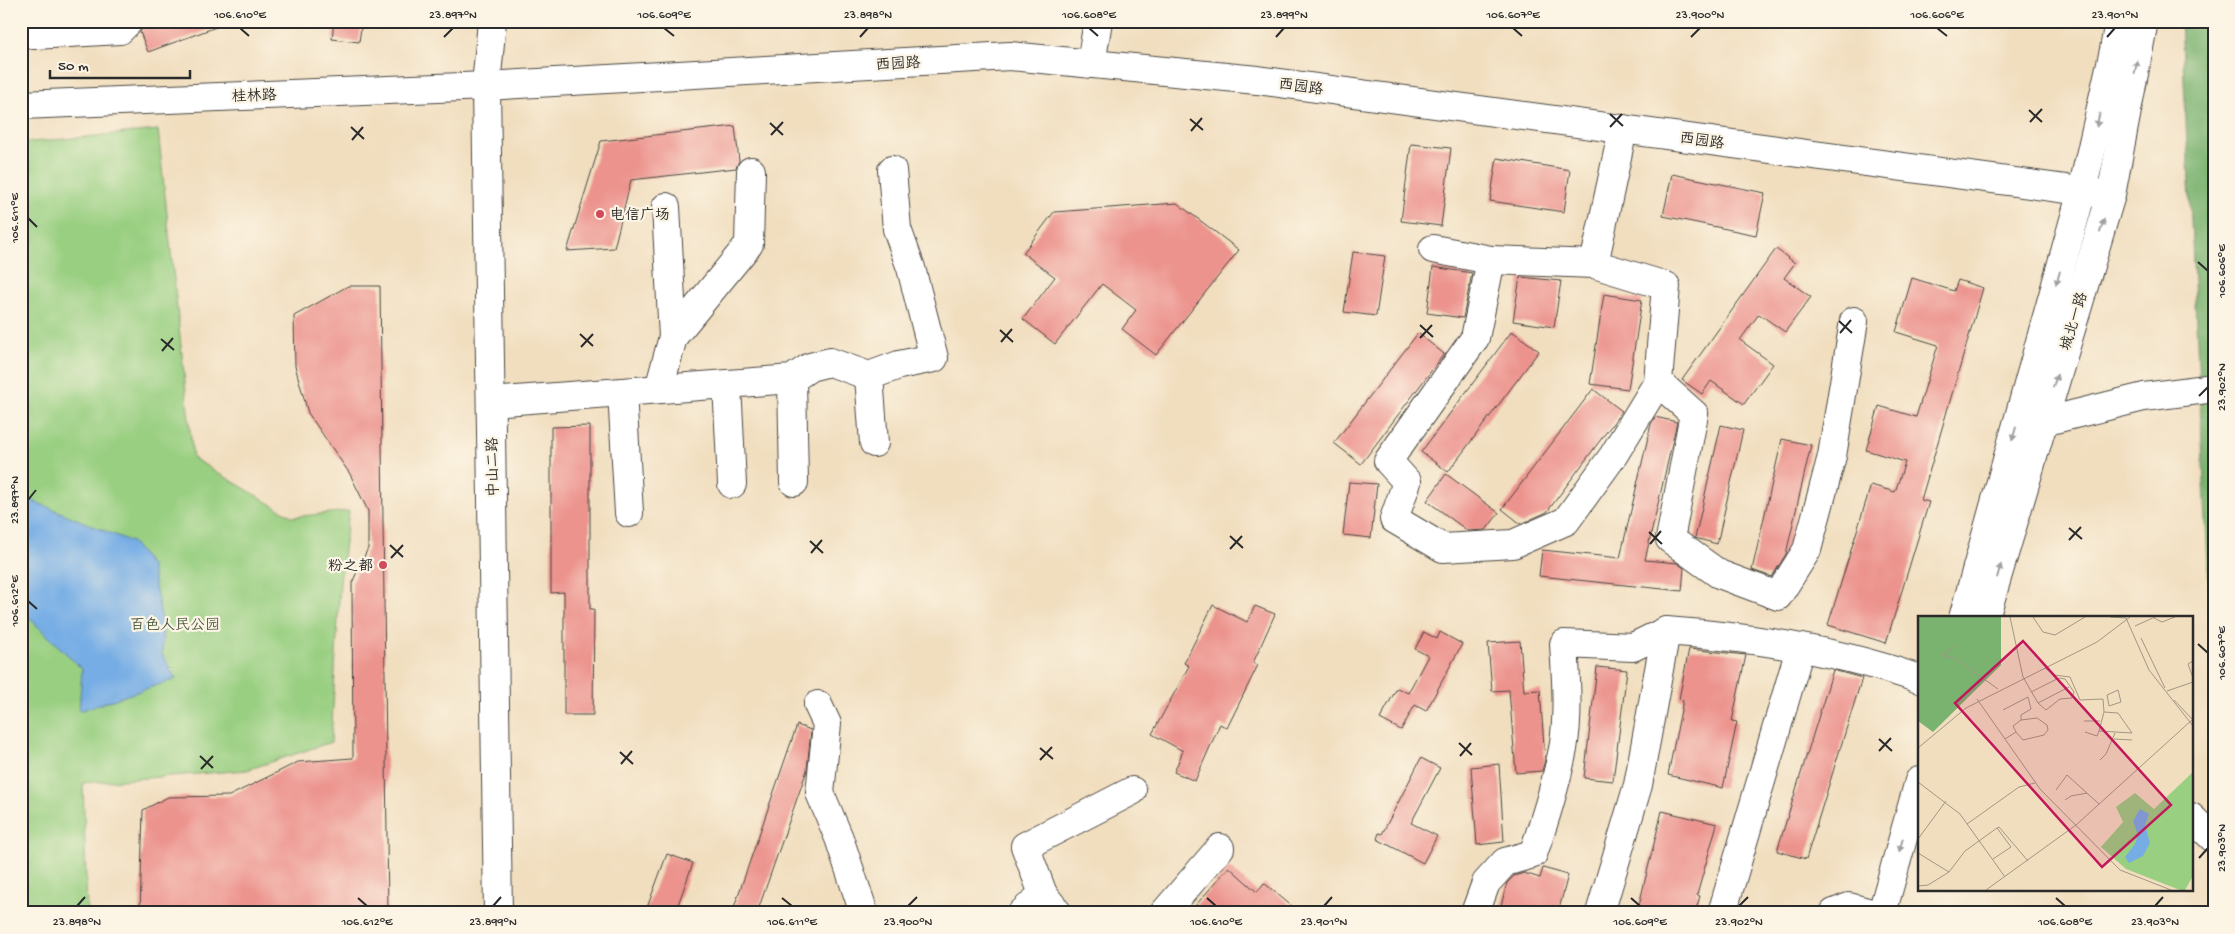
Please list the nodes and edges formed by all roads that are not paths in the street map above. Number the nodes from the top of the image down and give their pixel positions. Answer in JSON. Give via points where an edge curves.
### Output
{"nodes":[{"id":1,"x":129,"y":21,"type":"edge"},
{"id":2,"x":492,"y":21,"type":"edge"},
{"id":3,"x":1098,"y":21,"type":"edge"},
{"id":4,"x":2118,"y":21,"type":"edge"},
{"id":5,"x":2144,"y":21,"type":"edge"},
{"id":6,"x":21,"y":33,"type":"edge"},
{"id":7,"x":1091,"y":64,"type":"junction"},
{"id":8,"x":486,"y":86,"type":"junction"},
{"id":9,"x":21,"y":105,"type":"edge"},
{"id":10,"x":1623,"y":129,"type":"junction"},
{"id":11,"x":892,"y":170,"type":"dead end"},
{"id":12,"x":751,"y":171,"type":"dead end"},
{"id":13,"x":2082,"y":191,"type":"junction"},
{"id":14,"x":2111,"y":195,"type":"junction"},
{"id":15,"x":666,"y":207,"type":"dead end"},
{"id":16,"x":1433,"y":250,"type":"dead end"},
{"id":17,"x":1491,"y":260,"type":"junction"},
{"id":18,"x":1594,"y":264,"type":"junction"},
{"id":19,"x":1854,"y":321,"type":"dead end"},
{"id":20,"x":673,"y":337,"type":"junction"},
{"id":21,"x":869,"y":376,"type":"junction"},
{"id":22,"x":792,"y":379,"type":"junction"},
{"id":23,"x":1658,"y":382,"type":"junction"},
{"id":24,"x":727,"y":384,"type":"junction"},
{"id":25,"x":2214,"y":388,"type":"edge"},
{"id":26,"x":659,"y":389,"type":"junction"},
{"id":27,"x":622,"y":392,"type":"junction"},
{"id":28,"x":491,"y":402,"type":"junction"},
{"id":29,"x":2042,"y":422,"type":"junction"},
{"id":30,"x":874,"y":444,"type":"dead end"},
{"id":31,"x":794,"y":482,"type":"dead end"},
{"id":32,"x":732,"y":484,"type":"dead end"},
{"id":33,"x":629,"y":513,"type":"dead end"},
{"id":34,"x":1964,"y":616,"type":"edge"},
{"id":35,"x":1986,"y":616,"type":"edge"},
{"id":36,"x":1666,"y":631,"type":"junction"},
{"id":37,"x":1800,"y":649,"type":"junction"},
{"id":38,"x":1918,"y":679,"type":"edge"},
{"id":39,"x":818,"y":705,"type":"dead end"},
{"id":40,"x":1918,"y":785,"type":"edge"},
{"id":41,"x":1132,"y":791,"type":"dead end"},
{"id":42,"x":2192,"y":818,"type":"edge"},
{"id":43,"x":2214,"y":839,"type":"edge"},
{"id":44,"x":1220,"y":848,"type":"dead end"},
{"id":45,"x":1918,"y":856,"type":"edge"},
{"id":46,"x":1050,"y":903,"type":"edge"},
{"id":47,"x":498,"y":913,"type":"edge"},
{"id":48,"x":864,"y":913,"type":"edge"},
{"id":49,"x":1022,"y":913,"type":"edge"},
{"id":50,"x":1164,"y":913,"type":"edge"},
{"id":51,"x":1475,"y":913,"type":"edge"},
{"id":52,"x":1600,"y":913,"type":"edge"},
{"id":53,"x":1722,"y":913,"type":"edge"},
{"id":54,"x":1834,"y":913,"type":"edge"},
{"id":55,"x":1871,"y":913,"type":"edge"},
{"id":56,"x":1882,"y":913,"type":"edge"},
{"id":57,"x":1902,"y":913,"type":"edge"}],
"edges":[{"from":1,"to":6,"type":"street","via":[[120,30]]},
{"from":2,"to":8,"type":"street","name":"中山二路"},
{"from":3,"to":7,"type":"street"},
{"from":4,"to":13,"type":"street","name":"城北一路","one_way":true},
{"from":14,"to":5,"type":"street","name":"城北一路","one_way":true},
{"from":7,"to":8,"type":"street","name":"西园路","via":[[1010,56]]},
{"from":7,"to":10,"type":"street","name":"西园路","via":[[1257,80]]},
{"from":8,"to":9,"type":"street","name":"桂林路"},
{"from":8,"to":28,"type":"street","name":"中山二路"},
{"from":10,"to":13,"type":"street","name":"西园路"},
{"from":10,"to":18,"type":"street"},
{"from":11,"to":21,"type":"street","via":[[897,229],[911,268],[934,358],[899,365]]},
{"from":12,"to":20,"type":"street","via":[[748,244]]},
{"from":13,"to":14,"type":"street","name":"西园路"},
{"from":13,"to":34,"type":"street","name":"城北一路","one_way":true},
{"from":29,"to":14,"type":"street","name":"城北一路","one_way":true},
{"from":15,"to":20,"type":"street"},
{"from":16,"to":17,"type":"street"},
{"from":17,"to":18,"type":"street"},
{"from":17,"to":23,"type":"street","via":[[1475,338],[1388,461],[1407,482],[1394,519],[1443,548],[1513,544],[1566,520],[1613,456]]},
{"from":18,"to":23,"type":"street","via":[[1666,286]]},
{"from":19,"to":23,"type":"street","via":[[1832,456],[1807,550],[1778,596],[1719,574],[1670,539],[1694,414]]},
{"from":20,"to":26,"type":"street"},
{"from":21,"to":22,"type":"street","via":[[830,362],[810,367]]},
{"from":21,"to":30,"type":"street"},
{"from":22,"to":24,"type":"street"},
{"from":22,"to":31,"type":"street"},
{"from":24,"to":26,"type":"street"},
{"from":24,"to":32,"type":"street"},
{"from":25,"to":29,"type":"street","via":[[2144,397]]},
{"from":26,"to":27,"type":"street"},
{"from":27,"to":28,"type":"street"},
{"from":27,"to":33,"type":"street"},
{"from":28,"to":47,"type":"street","name":"中山二路"},
{"from":35,"to":29,"type":"street","name":"城北一路","one_way":true},
{"from":36,"to":37,"type":"street","via":[[1721,635]]},
{"from":36,"to":51,"type":"street","via":[[1633,647],[1564,644],[1563,748],[1534,854],[1506,862],[1486,884]]},
{"from":36,"to":52,"type":"street","via":[[1638,786]]},
{"from":37,"to":38,"type":"street","via":[[1878,664]]},
{"from":37,"to":53,"type":"street"},
{"from":39,"to":48,"type":"street","via":[[827,724],[820,793]]},
{"from":40,"to":56,"type":"street","one_way":true},
{"from":41,"to":46,"type":"street","via":[[1025,846]]},
{"from":42,"to":43,"type":"street"},
{"from":44,"to":50,"type":"street"},
{"from":45,"to":57,"type":"street"},
{"from":46,"to":49,"type":"street"},
{"from":54,"to":55,"type":"street","via":[[1850,907]]}]}
